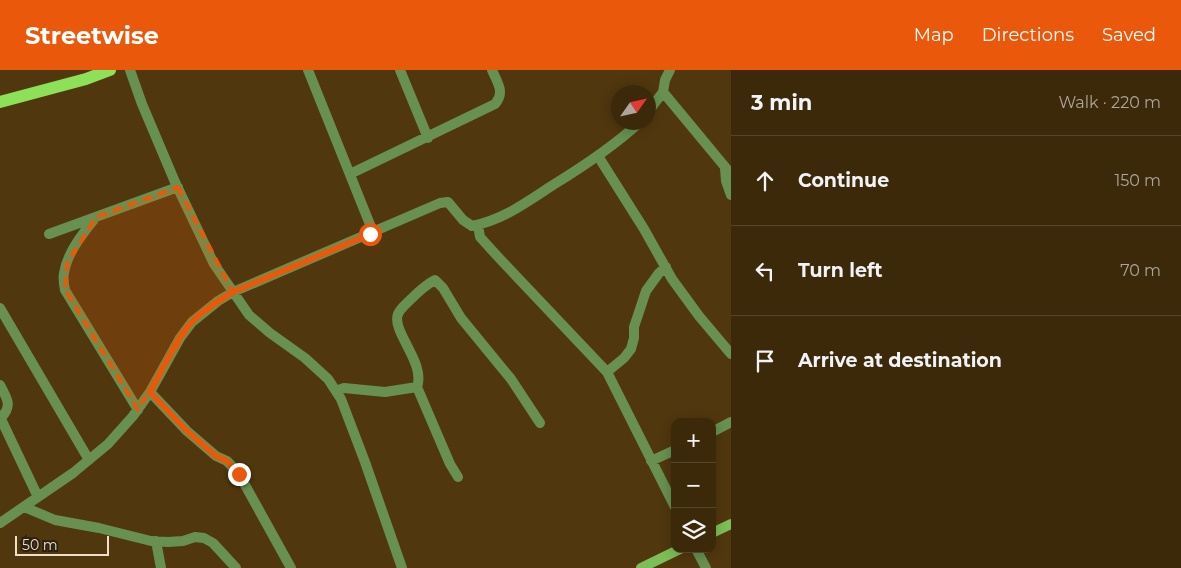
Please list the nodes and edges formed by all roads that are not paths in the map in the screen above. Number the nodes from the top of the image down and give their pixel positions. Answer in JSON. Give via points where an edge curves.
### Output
{"nodes":[{"id":1,"x":110,"y":70,"type":"edge"},
{"id":2,"x":130,"y":70,"type":"edge"},
{"id":3,"x":308,"y":70,"type":"edge"},
{"id":4,"x":400,"y":70,"type":"edge"},
{"id":5,"x":492,"y":70,"type":"edge"},
{"id":6,"x":670,"y":70,"type":"edge"},
{"id":7,"x":663,"y":92,"type":"junction"},
{"id":8,"x":656,"y":101,"type":"edge"},
{"id":9,"x":0,"y":102,"type":"edge"},
{"id":10,"x":631,"y":130,"type":"edge"},
{"id":11,"x":428,"y":138,"type":"junction"},
{"id":12,"x":598,"y":156,"type":"junction"},
{"id":13,"x":728,"y":171,"type":"edge"},
{"id":14,"x":350,"y":174,"type":"junction"},
{"id":15,"x":178,"y":187,"type":"junction"},
{"id":16,"x":731,"y":194,"type":"edge"},
{"id":17,"x":96,"y":217,"type":"junction"},
{"id":18,"x":478,"y":225,"type":"junction"},
{"id":19,"x":373,"y":232,"type":"junction"},
{"id":20,"x":48,"y":234,"type":"dead end"},
{"id":21,"x":666,"y":267,"type":"junction"},
{"id":22,"x":233,"y":292,"type":"junction"},
{"id":23,"x":0,"y":308,"type":"edge"},
{"id":24,"x":731,"y":354,"type":"edge"},
{"id":25,"x":607,"y":372,"type":"junction"},
{"id":26,"x":0,"y":385,"type":"edge"},
{"id":27,"x":418,"y":387,"type":"junction"},
{"id":28,"x":336,"y":391,"type":"junction"},
{"id":29,"x":150,"y":392,"type":"junction"},
{"id":30,"x":138,"y":410,"type":"junction"},
{"id":31,"x":0,"y":418,"type":"edge"},
{"id":32,"x":731,"y":422,"type":"edge"},
{"id":33,"x":540,"y":423,"type":"dead end"},
{"id":34,"x":716,"y":430,"type":"edge"},
{"id":35,"x":671,"y":452,"type":"edge"},
{"id":36,"x":89,"y":460,"type":"junction"},
{"id":37,"x":651,"y":460,"type":"junction"},
{"id":38,"x":458,"y":477,"type":"dead end"},
{"id":39,"x":38,"y":497,"type":"junction"},
{"id":40,"x":671,"y":499,"type":"edge"},
{"id":41,"x":24,"y":507,"type":"junction"},
{"id":42,"x":0,"y":523,"type":"edge"},
{"id":43,"x":731,"y":524,"type":"edge"},
{"id":44,"x":716,"y":531,"type":"edge"},
{"id":45,"x":156,"y":541,"type":"junction"},
{"id":46,"x":672,"y":553,"type":"edge"},
{"id":47,"x":698,"y":553,"type":"edge"},
{"id":48,"x":161,"y":568,"type":"edge"},
{"id":49,"x":236,"y":568,"type":"edge"},
{"id":50,"x":291,"y":568,"type":"edge"},
{"id":51,"x":402,"y":568,"type":"edge"},
{"id":52,"x":641,"y":568,"type":"edge"},
{"id":53,"x":706,"y":568,"type":"edge"}],
"edges":[{"from":1,"to":9,"type":"main road"},
{"from":2,"to":15,"type":"street"},
{"from":3,"to":14,"type":"street"},
{"from":4,"to":11,"type":"street"},
{"from":5,"to":11,"type":"street","via":[[501,91],[500,98]]},
{"from":6,"to":7,"type":"street"},
{"from":7,"to":8,"type":"street"},
{"from":7,"to":13,"type":"street"},
{"from":10,"to":12,"type":"street"},
{"from":11,"to":14,"type":"street"},
{"from":12,"to":18,"type":"street","via":[[509,214]]},
{"from":12,"to":21,"type":"street"},
{"from":13,"to":16,"type":"street","via":[[726,180]]},
{"from":14,"to":19,"type":"street"},
{"from":15,"to":17,"type":"street"},
{"from":15,"to":22,"type":"street","via":[[214,264]]},
{"from":17,"to":20,"type":"street"},
{"from":17,"to":30,"type":"street","via":[[67,263],[65,290]]},
{"from":18,"to":19,"type":"street","via":[[472,226],[463,220],[448,202]]},
{"from":18,"to":25,"type":"street","via":[[480,237]]},
{"from":19,"to":22,"type":"street"},
{"from":21,"to":24,"type":"street","via":[[699,316]]},
{"from":21,"to":25,"type":"street","via":[[646,291],[634,327],[631,349]]},
{"from":22,"to":28,"type":"street","via":[[249,315],[305,358]]},
{"from":22,"to":29,"type":"street","via":[[192,322]]},
{"from":23,"to":36,"type":"street"},
{"from":25,"to":37,"type":"street"},
{"from":26,"to":31,"type":"street","via":[[9,405],[8,411]]},
{"from":27,"to":28,"type":"street","via":[[385,392],[344,388]]},
{"from":27,"to":33,"type":"street","via":[[421,378],[396,321],[409,301],[435,280],[461,318],[511,379]]},
{"from":27,"to":38,"type":"street"},
{"from":28,"to":51,"type":"street"},
{"from":29,"to":30,"type":"street"},
{"from":29,"to":50,"type":"street","via":[[187,431],[239,474]]},
{"from":30,"to":36,"type":"street"},
{"from":31,"to":39,"type":"street"},
{"from":32,"to":34,"type":"street"},
{"from":35,"to":37,"type":"street"},
{"from":36,"to":39,"type":"street"},
{"from":37,"to":40,"type":"street"},
{"from":39,"to":41,"type":"street"},
{"from":41,"to":42,"type":"street"},
{"from":41,"to":45,"type":"street","via":[[55,520]]},
{"from":43,"to":44,"type":"street"},
{"from":45,"to":48,"type":"street"},
{"from":45,"to":49,"type":"street","via":[[204,538]]},
{"from":46,"to":52,"type":"street"},
{"from":47,"to":53,"type":"street"}]}
